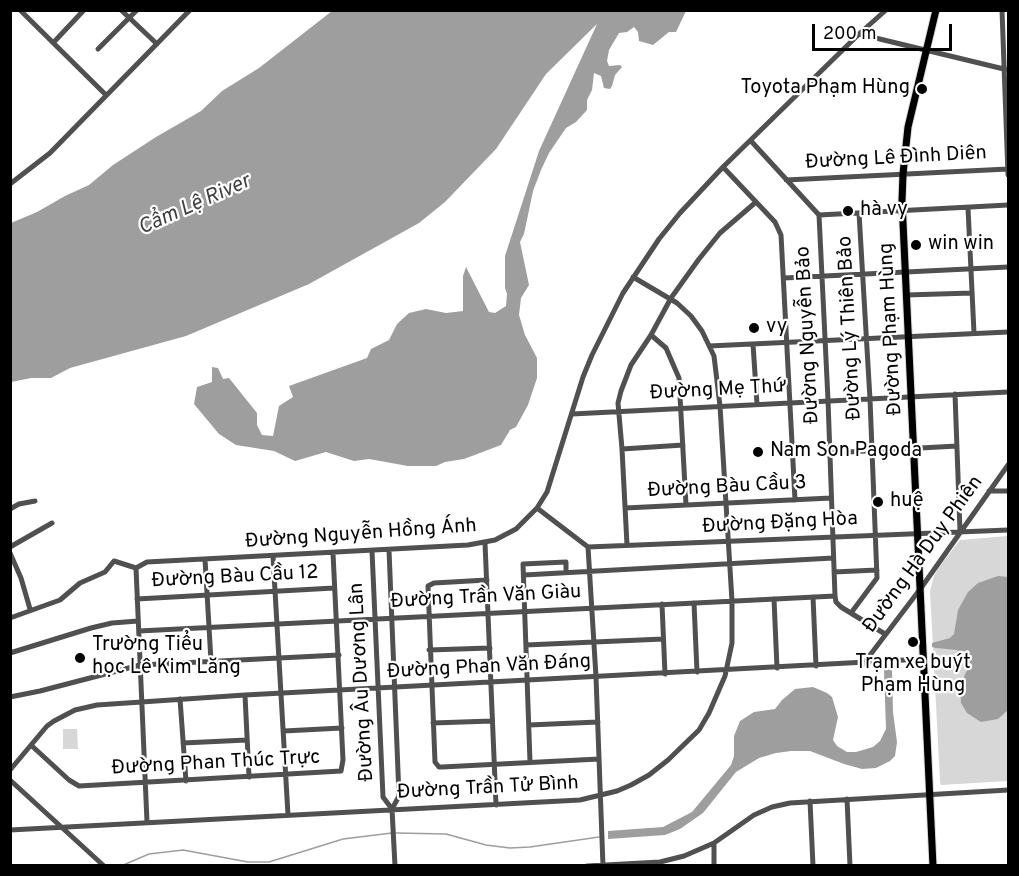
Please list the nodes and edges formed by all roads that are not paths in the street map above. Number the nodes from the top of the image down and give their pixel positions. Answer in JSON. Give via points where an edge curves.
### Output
{"nodes":[{"id":1,"x":20,"y":10,"type":"edge"},
{"id":2,"x":84,"y":10,"type":"edge"},
{"id":3,"x":121,"y":10,"type":"edge"},
{"id":4,"x":138,"y":10,"type":"edge"},
{"id":5,"x":190,"y":10,"type":"edge"},
{"id":6,"x":886,"y":10,"type":"edge"},
{"id":7,"x":936,"y":10,"type":"edge"},
{"id":8,"x":1002,"y":10,"type":"edge"},
{"id":9,"x":129,"y":19,"type":"junction"},
{"id":10,"x":859,"y":34,"type":"junction"},
{"id":11,"x":53,"y":43,"type":"junction"},
{"id":12,"x":157,"y":44,"type":"junction"},
{"id":13,"x":98,"y":49,"type":"dead end"},
{"id":14,"x":926,"y":52,"type":"junction"},
{"id":15,"x":1007,"y":70,"type":"edge"},
{"id":16,"x":106,"y":95,"type":"junction"},
{"id":17,"x":751,"y":141,"type":"junction"},
{"id":18,"x":723,"y":167,"type":"junction"},
{"id":19,"x":1008,"y":169,"type":"edge"},
{"id":20,"x":903,"y":174,"type":"junction"},
{"id":21,"x":1008,"y":175,"type":"edge"},
{"id":22,"x":786,"y":180,"type":"junction"},
{"id":23,"x":10,"y":184,"type":"edge"},
{"id":24,"x":756,"y":202,"type":"junction"},
{"id":25,"x":1008,"y":205,"type":"edge"},
{"id":26,"x":968,"y":208,"type":"junction"},
{"id":27,"x":902,"y":212,"type":"junction"},
{"id":28,"x":859,"y":213,"type":"junction"},
{"id":29,"x":819,"y":215,"type":"junction"},
{"id":30,"x":1008,"y":267,"type":"edge"},
{"id":31,"x":971,"y":269,"type":"junction"},
{"id":32,"x":904,"y":272,"type":"junction"},
{"id":33,"x":863,"y":274,"type":"junction"},
{"id":34,"x":822,"y":276,"type":"junction"},
{"id":35,"x":633,"y":277,"type":"junction"},
{"id":36,"x":784,"y":278,"type":"junction"},
{"id":37,"x":972,"y":293,"type":"junction"},
{"id":38,"x":906,"y":295,"type":"junction"},
{"id":39,"x":671,"y":298,"type":"junction"},
{"id":40,"x":1008,"y":332,"type":"edge"},
{"id":41,"x":974,"y":333,"type":"junction"},
{"id":42,"x":651,"y":335,"type":"junction"},
{"id":43,"x":908,"y":337,"type":"junction"},
{"id":44,"x":867,"y":338,"type":"junction"},
{"id":45,"x":825,"y":340,"type":"junction"},
{"id":46,"x":786,"y":342,"type":"junction"},
{"id":47,"x":753,"y":344,"type":"junction"},
{"id":48,"x":710,"y":346,"type":"junction"},
{"id":49,"x":1008,"y":392,"type":"edge"},
{"id":50,"x":955,"y":394,"type":"junction"},
{"id":51,"x":912,"y":397,"type":"junction"},
{"id":52,"x":870,"y":399,"type":"junction"},
{"id":53,"x":828,"y":400,"type":"junction"},
{"id":54,"x":790,"y":402,"type":"junction"},
{"id":55,"x":757,"y":404,"type":"junction"},
{"id":56,"x":720,"y":406,"type":"junction"},
{"id":57,"x":682,"y":408,"type":"junction"},
{"id":58,"x":618,"y":411,"type":"junction"},
{"id":59,"x":572,"y":414,"type":"junction"},
{"id":60,"x":683,"y":445,"type":"junction"},
{"id":61,"x":957,"y":446,"type":"junction"},
{"id":62,"x":622,"y":449,"type":"junction"},
{"id":63,"x":914,"y":449,"type":"junction"},
{"id":64,"x":872,"y":451,"type":"junction"},
{"id":65,"x":830,"y":453,"type":"junction"},
{"id":66,"x":1008,"y":465,"type":"edge"},
{"id":67,"x":1008,"y":490,"type":"edge"},
{"id":68,"x":989,"y":491,"type":"junction"},
{"id":69,"x":831,"y":498,"type":"junction"},
{"id":70,"x":795,"y":500,"type":"junction"},
{"id":71,"x":34,"y":501,"type":"dead end"},
{"id":72,"x":726,"y":503,"type":"junction"},
{"id":73,"x":686,"y":505,"type":"junction"},
{"id":74,"x":537,"y":508,"type":"junction"},
{"id":75,"x":625,"y":508,"type":"junction"},
{"id":76,"x":10,"y":509,"type":"edge"},
{"id":77,"x":52,"y":523,"type":"dead end"},
{"id":78,"x":1008,"y":530,"type":"edge"},
{"id":79,"x":960,"y":531,"type":"junction"},
{"id":80,"x":918,"y":533,"type":"junction"},
{"id":81,"x":875,"y":534,"type":"junction"},
{"id":82,"x":832,"y":537,"type":"junction"},
{"id":83,"x":728,"y":542,"type":"junction"},
{"id":84,"x":485,"y":543,"type":"junction"},
{"id":85,"x":627,"y":545,"type":"junction"},
{"id":86,"x":10,"y":547,"type":"edge"},
{"id":87,"x":588,"y":547,"type":"junction"},
{"id":88,"x":389,"y":550,"type":"junction"},
{"id":89,"x":372,"y":551,"type":"junction"},
{"id":90,"x":10,"y":553,"type":"edge"},
{"id":91,"x":333,"y":553,"type":"junction"},
{"id":92,"x":273,"y":556,"type":"junction"},
{"id":93,"x":833,"y":558,"type":"junction"},
{"id":94,"x":205,"y":559,"type":"junction"},
{"id":95,"x":730,"y":564,"type":"junction"},
{"id":96,"x":136,"y":568,"type":"junction"},
{"id":97,"x":877,"y":570,"type":"junction"},
{"id":98,"x":590,"y":571,"type":"junction"},
{"id":99,"x":566,"y":572,"type":"junction"},
{"id":100,"x":834,"y":572,"type":"junction"},
{"id":101,"x":524,"y":575,"type":"junction"},
{"id":102,"x":487,"y":580,"type":"junction"},
{"id":103,"x":334,"y":588,"type":"junction"},
{"id":104,"x":921,"y":588,"type":"junction"},
{"id":105,"x":275,"y":591,"type":"junction"},
{"id":106,"x":207,"y":595,"type":"junction"},
{"id":107,"x":835,"y":596,"type":"junction"},
{"id":108,"x":813,"y":597,"type":"junction"},
{"id":109,"x":137,"y":598,"type":"junction"},
{"id":110,"x":774,"y":599,"type":"junction"},
{"id":111,"x":732,"y":601,"type":"junction"},
{"id":112,"x":694,"y":603,"type":"junction"},
{"id":113,"x":662,"y":604,"type":"junction"},
{"id":114,"x":592,"y":608,"type":"junction"},
{"id":115,"x":30,"y":609,"type":"junction"},
{"id":116,"x":525,"y":611,"type":"junction"},
{"id":117,"x":488,"y":613,"type":"junction"},
{"id":118,"x":851,"y":613,"type":"junction"},
{"id":119,"x":428,"y":616,"type":"junction"},
{"id":120,"x":10,"y":618,"type":"edge"},
{"id":121,"x":392,"y":618,"type":"junction"},
{"id":122,"x":375,"y":619,"type":"junction"},
{"id":123,"x":138,"y":621,"type":"junction"},
{"id":124,"x":337,"y":621,"type":"junction"},
{"id":125,"x":277,"y":624,"type":"junction"},
{"id":126,"x":209,"y":627,"type":"junction"},
{"id":127,"x":139,"y":631,"type":"junction"},
{"id":128,"x":885,"y":634,"type":"junction"},
{"id":129,"x":663,"y":639,"type":"junction"},
{"id":130,"x":594,"y":642,"type":"junction"},
{"id":131,"x":526,"y":645,"type":"junction"},
{"id":132,"x":490,"y":648,"type":"junction"},
{"id":133,"x":429,"y":650,"type":"junction"},
{"id":134,"x":10,"y":653,"type":"edge"},
{"id":135,"x":339,"y":655,"type":"junction"},
{"id":136,"x":280,"y":658,"type":"junction"},
{"id":137,"x":923,"y":659,"type":"junction"},
{"id":138,"x":211,"y":661,"type":"junction"},
{"id":139,"x":864,"y":663,"type":"junction"},
{"id":140,"x":140,"y":665,"type":"junction"},
{"id":141,"x":816,"y":666,"type":"junction"},
{"id":142,"x":777,"y":668,"type":"junction"},
{"id":143,"x":727,"y":671,"type":"junction"},
{"id":144,"x":697,"y":672,"type":"junction"},
{"id":145,"x":665,"y":674,"type":"junction"},
{"id":146,"x":596,"y":677,"type":"junction"},
{"id":147,"x":528,"y":681,"type":"junction"},
{"id":148,"x":491,"y":683,"type":"junction"},
{"id":149,"x":431,"y":686,"type":"junction"},
{"id":150,"x":395,"y":688,"type":"junction"},
{"id":151,"x":378,"y":689,"type":"junction"},
{"id":152,"x":340,"y":690,"type":"junction"},
{"id":153,"x":282,"y":693,"type":"junction"},
{"id":154,"x":245,"y":695,"type":"junction"},
{"id":155,"x":10,"y":697,"type":"edge"},
{"id":156,"x":180,"y":699,"type":"junction"},
{"id":157,"x":141,"y":701,"type":"junction"},
{"id":158,"x":492,"y":721,"type":"junction"},
{"id":159,"x":598,"y":722,"type":"junction"},
{"id":160,"x":433,"y":723,"type":"junction"},
{"id":161,"x":529,"y":725,"type":"junction"},
{"id":162,"x":342,"y":728,"type":"junction"},
{"id":163,"x":284,"y":731,"type":"junction"},
{"id":164,"x":247,"y":740,"type":"junction"},
{"id":165,"x":183,"y":743,"type":"junction"},
{"id":166,"x":32,"y":746,"type":"junction"},
{"id":167,"x":599,"y":759,"type":"junction"},
{"id":168,"x":530,"y":762,"type":"junction"},
{"id":169,"x":494,"y":764,"type":"junction"},
{"id":170,"x":10,"y":770,"type":"edge"},
{"id":171,"x":286,"y":775,"type":"junction"},
{"id":172,"x":249,"y":777,"type":"junction"},
{"id":173,"x":10,"y":780,"type":"edge"},
{"id":174,"x":186,"y":781,"type":"junction"},
{"id":175,"x":145,"y":783,"type":"junction"},
{"id":176,"x":1008,"y":790,"type":"edge"},
{"id":177,"x":930,"y":794,"type":"junction"},
{"id":178,"x":600,"y":796,"type":"junction"},
{"id":179,"x":847,"y":799,"type":"junction"},
{"id":180,"x":810,"y":801,"type":"junction"},
{"id":181,"x":496,"y":805,"type":"junction"},
{"id":182,"x":392,"y":809,"type":"junction"},
{"id":183,"x":288,"y":815,"type":"junction"},
{"id":184,"x":147,"y":822,"type":"junction"},
{"id":185,"x":62,"y":828,"type":"junction"},
{"id":186,"x":10,"y":830,"type":"edge"},
{"id":187,"x":714,"y":843,"type":"junction"},
{"id":188,"x":104,"y":865,"type":"edge"},
{"id":189,"x":603,"y":865,"type":"edge"},
{"id":190,"x":395,"y":866,"type":"edge"},
{"id":191,"x":587,"y":866,"type":"edge"},
{"id":192,"x":714,"y":866,"type":"edge"},
{"id":193,"x":813,"y":866,"type":"edge"},
{"id":194,"x":850,"y":866,"type":"edge"},
{"id":195,"x":933,"y":866,"type":"edge"}],
"edges":[{"from":1,"to":11,"type":"street"},
{"from":2,"to":11,"type":"street"},
{"from":3,"to":9,"type":"street"},
{"from":4,"to":9,"type":"street"},
{"from":5,"to":12,"type":"street"},
{"from":6,"to":10,"type":"street","name":"Đường Nguyễn Hồng Ánh"},
{"from":7,"to":14,"type":"main road","name":"Đường Phạm Hùng"},
{"from":8,"to":15,"type":"street"},
{"from":9,"to":12,"type":"street"},
{"from":9,"to":13,"type":"street"},
{"from":10,"to":14,"type":"street"},
{"from":10,"to":17,"type":"street","name":"Đường Nguyễn Hồng Ánh"},
{"from":11,"to":16,"type":"street"},
{"from":12,"to":16,"type":"street"},
{"from":14,"to":15,"type":"street"},
{"from":14,"to":20,"type":"main road","name":"Đường Phạm Hùng","via":[[908,127]]},
{"from":15,"to":19,"type":"street"},
{"from":16,"to":23,"type":"street","via":[[50,153]]},
{"from":17,"to":18,"type":"street","name":"Đường Nguyễn Hồng Ánh"},
{"from":17,"to":22,"type":"street"},
{"from":18,"to":24,"type":"street"},
{"from":18,"to":35,"type":"street","name":"Đường Nguyễn Hồng Ánh","via":[[680,213]]},
{"from":19,"to":20,"type":"street","name":"Đường Lê Đình Diên"},
{"from":19,"to":21,"type":"street"},
{"from":20,"to":22,"type":"street","name":"Đường Lê Đình Diên"},
{"from":20,"to":27,"type":"main road","name":"Đường Phạm Hùng"},
{"from":22,"to":29,"type":"street"},
{"from":24,"to":36,"type":"street","via":[[780,230]]},
{"from":24,"to":39,"type":"street","via":[[720,233]]},
{"from":25,"to":26,"type":"street"},
{"from":26,"to":27,"type":"street"},
{"from":26,"to":31,"type":"street"},
{"from":27,"to":28,"type":"street"},
{"from":27,"to":32,"type":"main road","name":"Đường Phạm Hùng"},
{"from":28,"to":29,"type":"street"},
{"from":28,"to":33,"type":"street","name":"Đường Lý Thiên Bảo"},
{"from":29,"to":34,"type":"street","name":"Đường Nguyễn Bảo"},
{"from":30,"to":31,"type":"street"},
{"from":31,"to":32,"type":"street"},
{"from":31,"to":37,"type":"street"},
{"from":32,"to":33,"type":"street"},
{"from":32,"to":38,"type":"main road","name":"Đường Phạm Hùng"},
{"from":33,"to":34,"type":"street"},
{"from":33,"to":44,"type":"street","name":"Đường Lý Thiên Bảo"},
{"from":34,"to":36,"type":"street"},
{"from":34,"to":45,"type":"street","name":"Đường Nguyễn Bảo"},
{"from":35,"to":39,"type":"street","name":"Đường Trần Tử Bình"},
{"from":35,"to":59,"type":"street","name":"Đường Nguyễn Hồng Ánh","via":[[592,356]]},
{"from":36,"to":46,"type":"street"},
{"from":37,"to":38,"type":"street"},
{"from":37,"to":41,"type":"street"},
{"from":38,"to":43,"type":"main road","name":"Đường Phạm Hùng"},
{"from":39,"to":42,"type":"street"},
{"from":39,"to":48,"type":"street","name":"Đường Trần Tử Bình","via":[[691,316]]},
{"from":40,"to":41,"type":"street"},
{"from":41,"to":43,"type":"street"},
{"from":42,"to":57,"type":"street","via":[[666,348],[676,368]]},
{"from":42,"to":58,"type":"street","via":[[631,365]]},
{"from":43,"to":44,"type":"street"},
{"from":43,"to":51,"type":"main road","name":"Đường Phạm Hùng"},
{"from":44,"to":45,"type":"street"},
{"from":44,"to":52,"type":"street","name":"Đường Lý Thiên Bảo"},
{"from":45,"to":46,"type":"street"},
{"from":45,"to":53,"type":"street","name":"Đường Nguyễn Bảo"},
{"from":46,"to":47,"type":"street"},
{"from":46,"to":54,"type":"street"},
{"from":47,"to":48,"type":"street"},
{"from":47,"to":55,"type":"street"},
{"from":48,"to":56,"type":"street","name":"Đường Trần Tử Bình","via":[[718,375]]},
{"from":49,"to":50,"type":"street","name":"Đường Mẹ Thứ"},
{"from":50,"to":51,"type":"street","name":"Đường Mẹ Thứ"},
{"from":50,"to":61,"type":"street"},
{"from":51,"to":52,"type":"street","name":"Đường Mẹ Thứ"},
{"from":51,"to":63,"type":"main road","name":"Đường Phạm Hùng"},
{"from":52,"to":53,"type":"street","name":"Đường Mẹ Thứ"},
{"from":52,"to":64,"type":"street","name":"Đường Lý Thiên Bảo"},
{"from":53,"to":54,"type":"street","name":"Đường Mẹ Thứ"},
{"from":53,"to":65,"type":"street","name":"Đường Nguyễn Bảo"},
{"from":54,"to":55,"type":"street","name":"Đường Mẹ Thứ"},
{"from":54,"to":70,"type":"street"},
{"from":55,"to":56,"type":"street","name":"Đường Mẹ Thứ"},
{"from":56,"to":57,"type":"street","name":"Đường Mẹ Thứ"},
{"from":56,"to":72,"type":"street","name":"Đường Trần Tử Bình"},
{"from":57,"to":58,"type":"street","name":"Đường Mẹ Thứ"},
{"from":57,"to":60,"type":"street"},
{"from":58,"to":59,"type":"street","name":"Đường Mẹ Thứ"},
{"from":58,"to":62,"type":"street"},
{"from":59,"to":74,"type":"street","name":"Đường Nguyễn Hồng Ánh","via":[[547,492]]},
{"from":60,"to":62,"type":"street"},
{"from":60,"to":73,"type":"street"},
{"from":61,"to":63,"type":"street"},
{"from":61,"to":79,"type":"street"},
{"from":62,"to":75,"type":"street"},
{"from":63,"to":64,"type":"street"},
{"from":63,"to":80,"type":"main road","name":"Đường Phạm Hùng"},
{"from":64,"to":65,"type":"street"},
{"from":64,"to":81,"type":"street","name":"Đường Lý Thiên Bảo"},
{"from":65,"to":69,"type":"street","name":"Đường Nguyễn Bảo"},
{"from":66,"to":68,"type":"street","name":"Đường Hà Duy Phiên"},
{"from":67,"to":68,"type":"street"},
{"from":68,"to":79,"type":"street","name":"Đường Hà Duy Phiên"},
{"from":69,"to":70,"type":"street","name":"Đường Bàu Cầu 3"},
{"from":69,"to":82,"type":"street","name":"Đường Nguyễn Bảo"},
{"from":70,"to":72,"type":"street","name":"Đường Bàu Cầu 3"},
{"from":71,"to":76,"type":"street"},
{"from":72,"to":73,"type":"street","name":"Đường Bàu Cầu 3"},
{"from":72,"to":83,"type":"street","name":"Đường Trần Tử Bình"},
{"from":73,"to":75,"type":"street","name":"Đường Bàu Cầu 3"},
{"from":74,"to":84,"type":"street","name":"Đường Nguyễn Hồng Ánh","via":[[516,529]]},
{"from":74,"to":87,"type":"street"},
{"from":75,"to":85,"type":"street"},
{"from":77,"to":86,"type":"street"},
{"from":78,"to":79,"type":"street","name":"Đường Đặng Hòa"},
{"from":79,"to":80,"type":"street","name":"Đường Đặng Hòa"},
{"from":79,"to":104,"type":"street","name":"Đường Hà Duy Phiên"},
{"from":80,"to":81,"type":"street","name":"Đường Đặng Hòa"},
{"from":80,"to":104,"type":"main road","name":"Đường Phạm Hùng"},
{"from":81,"to":82,"type":"street","name":"Đường Đặng Hòa"},
{"from":81,"to":97,"type":"street","name":"Đường Lý Thiên Bảo"},
{"from":82,"to":83,"type":"street","name":"Đường Đặng Hòa"},
{"from":82,"to":93,"type":"street","name":"Đường Nguyễn Bảo"},
{"from":83,"to":85,"type":"street","name":"Đường Đặng Hòa"},
{"from":83,"to":95,"type":"street","name":"Đường Trần Tử Bình"},
{"from":84,"to":88,"type":"street","name":"Đường Nguyễn Hồng Ánh"},
{"from":84,"to":102,"type":"street"},
{"from":85,"to":87,"type":"street","name":"Đường Đặng Hòa"},
{"from":87,"to":98,"type":"street"},
{"from":88,"to":89,"type":"street","name":"Đường Nguyễn Hồng Ánh"},
{"from":88,"to":121,"type":"street","name":"Đường Âu Dương Lân"},
{"from":89,"to":91,"type":"street","name":"Đường Nguyễn Hồng Ánh"},
{"from":89,"to":122,"type":"street","name":"Đường Âu Dương Lân"},
{"from":90,"to":115,"type":"street"},
{"from":91,"to":92,"type":"street","name":"Đường Nguyễn Hồng Ánh"},
{"from":91,"to":103,"type":"street","name":"Đường Phan Thúc Trực"},
{"from":92,"to":94,"type":"street","name":"Đường Nguyễn Hồng Ánh"},
{"from":92,"to":105,"type":"street"},
{"from":93,"to":95,"type":"street"},
{"from":93,"to":100,"type":"street","name":"Đường Nguyễn Bảo"},
{"from":94,"to":96,"type":"street","name":"Đường Nguyễn Hồng Ánh","via":[[147,562]]},
{"from":94,"to":106,"type":"street"},
{"from":95,"to":98,"type":"street"},
{"from":95,"to":111,"type":"street","name":"Đường Trần Tử Bình"},
{"from":96,"to":109,"type":"street"},
{"from":96,"to":115,"type":"street","name":"Đường Nguyễn Hồng Ánh","via":[[114,561],[105,572],[80,583],[60,600]]},
{"from":97,"to":100,"type":"street"},
{"from":97,"to":118,"type":"street","via":[[877,578]]},
{"from":98,"to":99,"type":"street"},
{"from":98,"to":114,"type":"street"},
{"from":99,"to":101,"type":"street"},
{"from":99,"to":101,"type":"street","via":[[566,562],[523,564]]},
{"from":100,"to":107,"type":"street","name":"Đường Nguyễn Bảo"},
{"from":101,"to":116,"type":"street"},
{"from":102,"to":117,"type":"street"},
{"from":102,"to":119,"type":"street","via":[[430,584]]},
{"from":103,"to":105,"type":"street","name":"Đường Bàu Cầu 12"},
{"from":103,"to":124,"type":"street","name":"Đường Phan Thúc Trực"},
{"from":104,"to":128,"type":"street","name":"Đường Hà Duy Phiên"},
{"from":104,"to":137,"type":"main road","name":"Đường Phạm Hùng"},
{"from":105,"to":106,"type":"street","name":"Đường Bàu Cầu 12"},
{"from":105,"to":125,"type":"street"},
{"from":106,"to":109,"type":"street","name":"Đường Bàu Cầu 12"},
{"from":106,"to":126,"type":"street"},
{"from":107,"to":108,"type":"street","name":"Đường Trần Văn Giàu"},
{"from":107,"to":118,"type":"street","via":[[836,602]]},
{"from":108,"to":110,"type":"street","name":"Đường Trần Văn Giàu"},
{"from":108,"to":141,"type":"street"},
{"from":109,"to":123,"type":"street"},
{"from":110,"to":111,"type":"street","name":"Đường Trần Văn Giàu"},
{"from":110,"to":142,"type":"street"},
{"from":111,"to":112,"type":"street","name":"Đường Trần Văn Giàu"},
{"from":111,"to":143,"type":"street","name":"Đường Trần Tử Bình"},
{"from":112,"to":113,"type":"street","name":"Đường Trần Văn Giàu"},
{"from":112,"to":144,"type":"street"},
{"from":113,"to":114,"type":"street","name":"Đường Trần Văn Giàu"},
{"from":113,"to":129,"type":"street"},
{"from":114,"to":116,"type":"street","name":"Đường Trần Văn Giàu"},
{"from":114,"to":130,"type":"street"},
{"from":115,"to":120,"type":"street"},
{"from":116,"to":117,"type":"street","name":"Đường Trần Văn Giàu"},
{"from":116,"to":131,"type":"street"},
{"from":117,"to":119,"type":"street","name":"Đường Trần Văn Giàu"},
{"from":117,"to":132,"type":"street"},
{"from":118,"to":128,"type":"street"},
{"from":119,"to":121,"type":"street","name":"Đường Trần Văn Giàu"},
{"from":119,"to":133,"type":"street"},
{"from":121,"to":122,"type":"street","name":"Đường Trần Văn Giàu"},
{"from":121,"to":150,"type":"street","name":"Đường Âu Dương Lân"},
{"from":122,"to":124,"type":"street","name":"Đường Trần Văn Giàu"},
{"from":122,"to":151,"type":"street","name":"Đường Âu Dương Lân"},
{"from":123,"to":127,"type":"street"},
{"from":123,"to":134,"type":"street","via":[[91,628]]},
{"from":124,"to":125,"type":"street","name":"Đường Trần Văn Giàu"},
{"from":124,"to":135,"type":"street","name":"Đường Phan Thúc Trực"},
{"from":125,"to":126,"type":"street","name":"Đường Trần Văn Giàu"},
{"from":125,"to":136,"type":"street"},
{"from":126,"to":127,"type":"street","name":"Đường Trần Văn Giàu"},
{"from":126,"to":138,"type":"street"},
{"from":127,"to":140,"type":"street"},
{"from":128,"to":139,"type":"street","name":"Đường Hà Duy Phiên"},
{"from":129,"to":130,"type":"street"},
{"from":129,"to":145,"type":"street"},
{"from":130,"to":131,"type":"street"},
{"from":130,"to":146,"type":"street"},
{"from":131,"to":147,"type":"street"},
{"from":132,"to":133,"type":"street"},
{"from":132,"to":148,"type":"street"},
{"from":133,"to":149,"type":"street"},
{"from":135,"to":136,"type":"street"},
{"from":135,"to":152,"type":"street","name":"Đường Phan Thúc Trực"},
{"from":136,"to":138,"type":"street"},
{"from":136,"to":153,"type":"street"},
{"from":137,"to":139,"type":"street","name":"Đường Phan Văn Đáng"},
{"from":137,"to":177,"type":"main road","name":"Đường Phạm Hùng"},
{"from":138,"to":140,"type":"street"},
{"from":139,"to":141,"type":"street","name":"Đường Phan Văn Đáng"},
{"from":140,"to":155,"type":"street"},
{"from":140,"to":157,"type":"street"},
{"from":141,"to":142,"type":"street","name":"Đường Phan Văn Đáng"},
{"from":142,"to":143,"type":"street","name":"Đường Phan Văn Đáng"},
{"from":143,"to":144,"type":"street","name":"Đường Phan Văn Đáng"},
{"from":143,"to":178,"type":"street","name":"Đường Trần Tử Bình","via":[[709,713],[685,745],[649,775]]},
{"from":144,"to":145,"type":"street","name":"Đường Phan Văn Đáng"},
{"from":145,"to":146,"type":"street","name":"Đường Phan Văn Đáng"},
{"from":146,"to":147,"type":"street","name":"Đường Phan Văn Đáng"},
{"from":146,"to":159,"type":"street"},
{"from":147,"to":148,"type":"street","name":"Đường Phan Văn Đáng"},
{"from":147,"to":161,"type":"street"},
{"from":148,"to":149,"type":"street","name":"Đường Phan Văn Đáng"},
{"from":148,"to":158,"type":"street"},
{"from":149,"to":150,"type":"street","name":"Đường Phan Văn Đáng"},
{"from":149,"to":160,"type":"street"},
{"from":150,"to":151,"type":"street","name":"Đường Phan Văn Đáng"},
{"from":150,"to":182,"type":"street","name":"Đường Âu Dương Lân","via":[[399,796]]},
{"from":151,"to":152,"type":"street","name":"Đường Phan Văn Đáng"},
{"from":151,"to":182,"type":"street","name":"Đường Âu Dương Lân","via":[[384,797]]},
{"from":152,"to":153,"type":"street","name":"Đường Phan Văn Đáng"},
{"from":152,"to":162,"type":"street","name":"Đường Phan Thúc Trực"},
{"from":153,"to":154,"type":"street","name":"Đường Phan Văn Đáng"},
{"from":153,"to":163,"type":"street"},
{"from":154,"to":156,"type":"street","name":"Đường Phan Văn Đáng"},
{"from":154,"to":164,"type":"street"},
{"from":156,"to":157,"type":"street","name":"Đường Phan Văn Đáng"},
{"from":156,"to":165,"type":"street"},
{"from":157,"to":166,"type":"street","name":"Đường Phan Văn Đáng","via":[[97,705],[66,713],[47,726]]},
{"from":157,"to":175,"type":"street"},
{"from":158,"to":160,"type":"street"},
{"from":158,"to":169,"type":"street"},
{"from":159,"to":161,"type":"street"},
{"from":159,"to":167,"type":"street"},
{"from":160,"to":169,"type":"street","via":[[435,762],[439,767]]},
{"from":161,"to":168,"type":"street"},
{"from":162,"to":163,"type":"street"},
{"from":162,"to":171,"type":"street","name":"Đường Phan Thúc Trực","via":[[341,771]]},
{"from":163,"to":171,"type":"street"},
{"from":164,"to":165,"type":"street"},
{"from":164,"to":172,"type":"street"},
{"from":165,"to":174,"type":"street"},
{"from":166,"to":170,"type":"street","name":"Đường Phan Văn Đáng"},
{"from":166,"to":175,"type":"street","name":"Đường Phan Thúc Trực","via":[[75,785]]},
{"from":167,"to":168,"type":"street"},
{"from":167,"to":178,"type":"street"},
{"from":168,"to":169,"type":"street"},
{"from":169,"to":181,"type":"street"},
{"from":171,"to":172,"type":"street","name":"Đường Phan Thúc Trực"},
{"from":171,"to":183,"type":"street"},
{"from":172,"to":174,"type":"street","name":"Đường Phan Thúc Trực"},
{"from":173,"to":185,"type":"street"},
{"from":174,"to":175,"type":"street","name":"Đường Phan Thúc Trực"},
{"from":175,"to":184,"type":"street"},
{"from":176,"to":177,"type":"street"},
{"from":177,"to":179,"type":"street"},
{"from":177,"to":195,"type":"main road","name":"Đường Phạm Hùng"},
{"from":178,"to":181,"type":"street","name":"Đường Trần Tử Bình"},
{"from":178,"to":189,"type":"street"},
{"from":179,"to":180,"type":"street"},
{"from":179,"to":194,"type":"street"},
{"from":180,"to":187,"type":"street","via":[[772,807]]},
{"from":180,"to":193,"type":"street"},
{"from":181,"to":182,"type":"street","name":"Đường Trần Tử Bình"},
{"from":182,"to":183,"type":"street","name":"Đường Trần Tử Bình"},
{"from":182,"to":190,"type":"street","name":"Đường Âu Dương Lân"},
{"from":183,"to":184,"type":"street","name":"Đường Trần Tử Bình"},
{"from":184,"to":185,"type":"street","name":"Đường Trần Tử Bình"},
{"from":185,"to":186,"type":"street","name":"Đường Trần Tử Bình"},
{"from":185,"to":188,"type":"street"},
{"from":187,"to":189,"type":"street","via":[[674,859]]},
{"from":187,"to":192,"type":"street"},
{"from":189,"to":191,"type":"street"}]}
